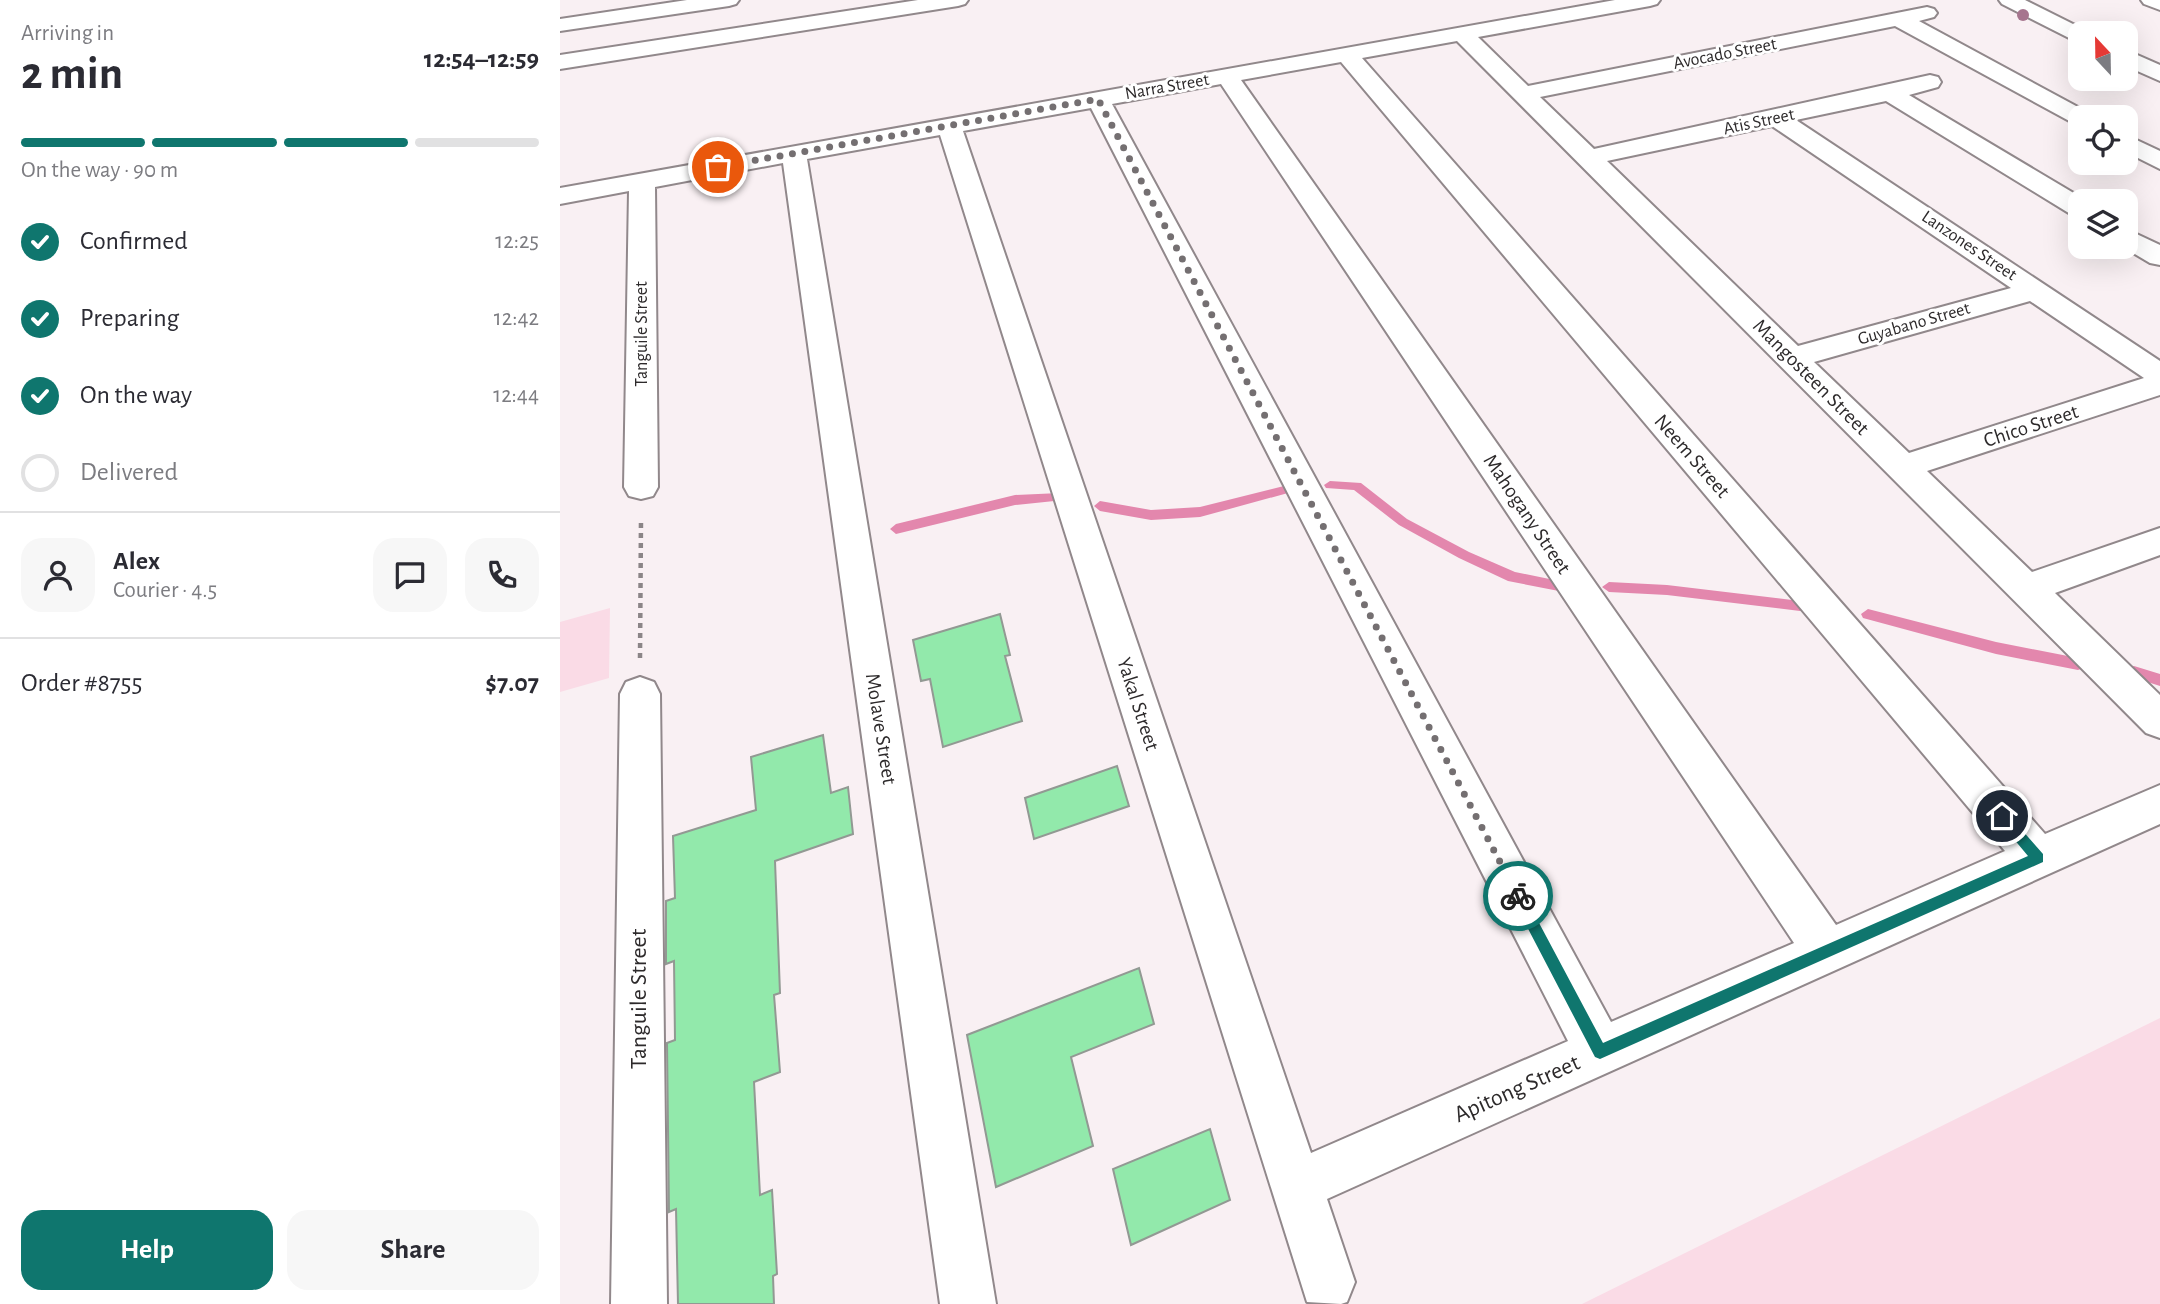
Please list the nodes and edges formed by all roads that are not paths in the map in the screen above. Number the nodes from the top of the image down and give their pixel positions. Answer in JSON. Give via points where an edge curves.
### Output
{"nodes":[{"id":1,"x":729,"y":0,"type":"edge"},
{"id":2,"x":958,"y":0,"type":"edge"},
{"id":3,"x":1650,"y":0,"type":"edge"},
{"id":4,"x":2009,"y":0,"type":"edge"},
{"id":5,"x":2151,"y":0,"type":"edge"},
{"id":6,"x":2160,"y":4,"type":"edge"},
{"id":7,"x":1582,"y":5,"type":"edge"},
{"id":8,"x":1927,"y":13,"type":"dead end"},
{"id":9,"x":1899,"y":19,"type":"junction"},
{"id":10,"x":560,"y":25,"type":"edge"},
{"id":11,"x":2068,"y":29,"type":"edge"},
{"id":12,"x":1462,"y":34,"type":"junction"},
{"id":13,"x":1346,"y":54,"type":"junction"},
{"id":14,"x":560,"y":62,"type":"edge"},
{"id":15,"x":2138,"y":63,"type":"edge"},
{"id":16,"x":2160,"y":74,"type":"edge"},
{"id":17,"x":1227,"y":76,"type":"junction"},
{"id":18,"x":1930,"y":82,"type":"dead end"},
{"id":19,"x":1890,"y":93,"type":"junction"},
{"id":20,"x":1523,"y":94,"type":"junction"},
{"id":21,"x":1098,"y":99,"type":"junction"},
{"id":22,"x":2068,"y":111,"type":"edge"},
{"id":23,"x":1777,"y":118,"type":"junction"},
{"id":24,"x":949,"y":126,"type":"junction"},
{"id":25,"x":2138,"y":149,"type":"edge"},
{"id":26,"x":794,"y":154,"type":"junction"},
{"id":27,"x":1588,"y":158,"type":"junction"},
{"id":28,"x":2160,"y":161,"type":"edge"},
{"id":29,"x":642,"y":181,"type":"junction"},
{"id":30,"x":560,"y":196,"type":"edge"},
{"id":31,"x":2068,"y":201,"type":"edge"},
{"id":32,"x":2138,"y":244,"type":"edge"},
{"id":33,"x":2160,"y":257,"type":"edge"},
{"id":34,"x":2035,"y":290,"type":"junction"},
{"id":35,"x":1792,"y":358,"type":"junction"},
{"id":36,"x":2160,"y":375,"type":"edge"},
{"id":37,"x":2160,"y":384,"type":"edge"},
{"id":38,"x":1902,"y":467,"type":"junction"},
{"id":39,"x":641,"y":487,"type":"road end"},
{"id":40,"x":2160,"y":541,"type":"edge"},
{"id":41,"x":2026,"y":589,"type":"junction"},
{"id":42,"x":640,"y":694,"type":"road end"},
{"id":43,"x":2160,"y":721,"type":"edge"},
{"id":44,"x":2160,"y":804,"type":"edge"},
{"id":45,"x":2038,"y":858,"type":"junction"},
{"id":46,"x":1826,"y":952,"type":"junction"},
{"id":47,"x":1600,"y":1052,"type":"junction"},
{"id":48,"x":1296,"y":1186,"type":"junction"},
{"id":49,"x":1327,"y":1282,"type":"dead end"},
{"id":50,"x":639,"y":1304,"type":"edge"},
{"id":51,"x":968,"y":1304,"type":"edge"}],
"edges":[{"from":1,"to":10,"type":"street"},
{"from":2,"to":14,"type":"street"},
{"from":3,"to":7,"type":"street","name":"Narra Street"},
{"from":4,"to":11,"type":"street"},
{"from":5,"to":6,"type":"street"},
{"from":7,"to":12,"type":"street","name":"Narra Street"},
{"from":8,"to":9,"type":"street","name":"Avocado Street"},
{"from":9,"to":20,"type":"street","name":"Avocado Street"},
{"from":9,"to":22,"type":"street"},
{"from":12,"to":13,"type":"street","name":"Narra Street"},
{"from":12,"to":20,"type":"street","name":"Mangosteen Street"},
{"from":13,"to":17,"type":"street","name":"Narra Street"},
{"from":13,"to":45,"type":"street","name":"Neem Street"},
{"from":15,"to":16,"type":"street"},
{"from":17,"to":21,"type":"street","name":"Narra Street"},
{"from":17,"to":46,"type":"street","name":"Mahogany Street"},
{"from":18,"to":19,"type":"street","name":"Atis Street"},
{"from":19,"to":23,"type":"street","name":"Atis Street"},
{"from":19,"to":31,"type":"street"},
{"from":20,"to":27,"type":"street","name":"Mangosteen Street"},
{"from":21,"to":24,"type":"street","name":"Narra Street"},
{"from":21,"to":47,"type":"street"},
{"from":23,"to":27,"type":"street","name":"Atis Street"},
{"from":23,"to":34,"type":"street","name":"Lanzones Street"},
{"from":24,"to":26,"type":"street","name":"Narra Street"},
{"from":24,"to":48,"type":"street","name":"Yakal Street"},
{"from":25,"to":28,"type":"street"},
{"from":26,"to":29,"type":"street","name":"Narra Street"},
{"from":26,"to":51,"type":"street","name":"Molave Street"},
{"from":27,"to":35,"type":"street","name":"Mangosteen Street"},
{"from":29,"to":30,"type":"street","name":"Narra Street"},
{"from":29,"to":39,"type":"street","name":"Tanguile Street"},
{"from":32,"to":33,"type":"street"},
{"from":34,"to":35,"type":"street","name":"Guyabano Street"},
{"from":34,"to":36,"type":"street","name":"Lanzones Street"},
{"from":35,"to":38,"type":"street","name":"Mangosteen Street"},
{"from":37,"to":38,"type":"street","name":"Chico Street"},
{"from":38,"to":41,"type":"street","name":"Mangosteen Street"},
{"from":40,"to":41,"type":"street"},
{"from":41,"to":43,"type":"street","name":"Mangosteen Street"},
{"from":42,"to":50,"type":"street","name":"Tanguile Street"},
{"from":44,"to":45,"type":"street","name":"Apitong Street"},
{"from":45,"to":46,"type":"street","name":"Apitong Street"},
{"from":46,"to":47,"type":"street","name":"Apitong Street"},
{"from":47,"to":48,"type":"street","name":"Apitong Street"},
{"from":48,"to":49,"type":"street","name":"Yakal Street"}]}
